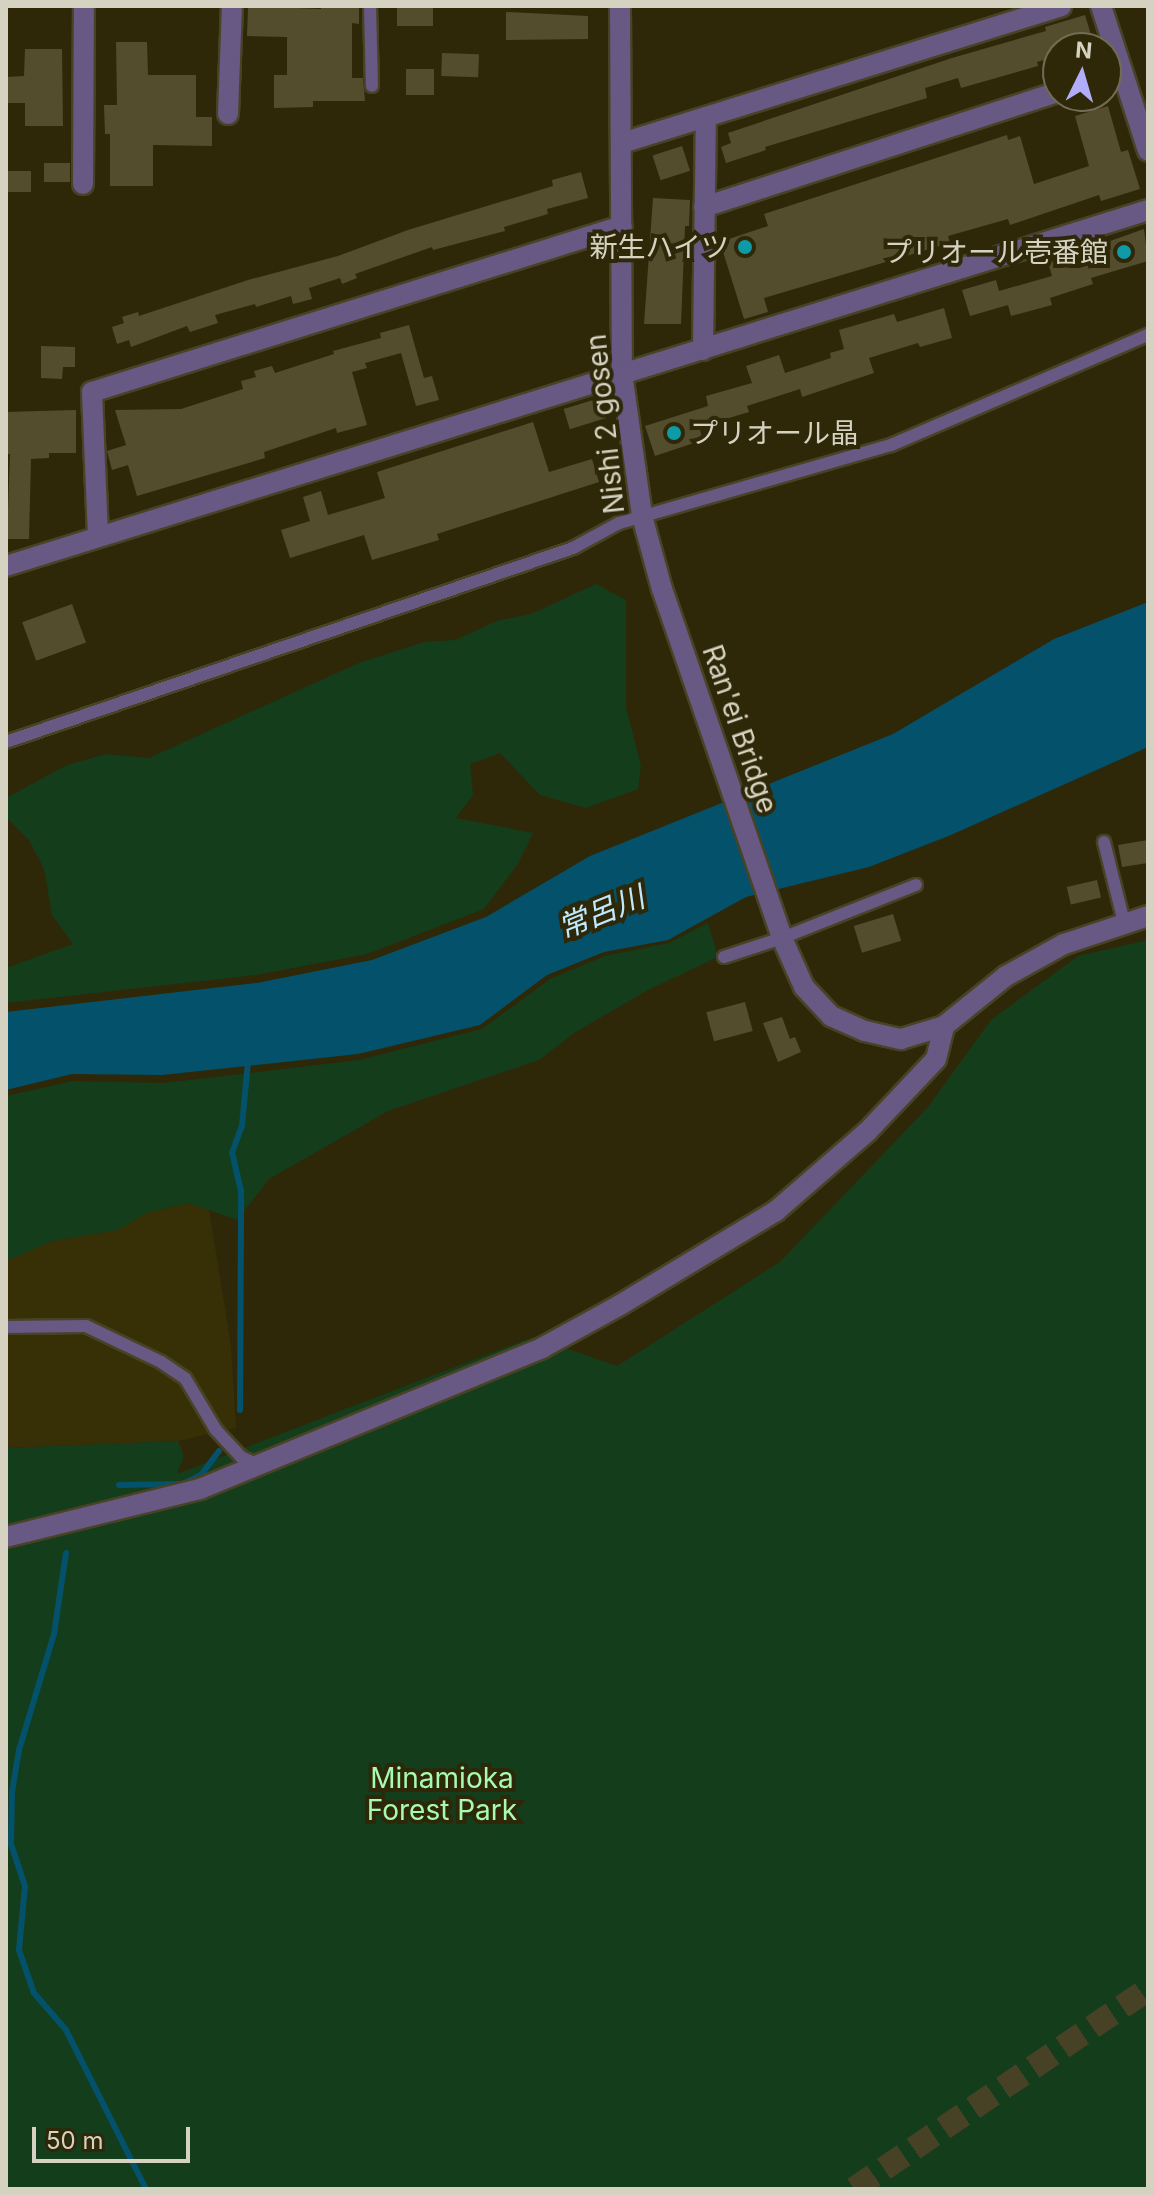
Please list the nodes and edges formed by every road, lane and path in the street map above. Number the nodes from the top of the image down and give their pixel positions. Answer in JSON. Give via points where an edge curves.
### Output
{"nodes":[{"id":1,"x":84,"y":6,"type":"edge"},
{"id":2,"x":232,"y":6,"type":"edge"},
{"id":3,"x":370,"y":6,"type":"edge"},
{"id":4,"x":620,"y":6,"type":"edge"},
{"id":5,"x":1061,"y":6,"type":"edge"},
{"id":6,"x":1101,"y":6,"type":"edge"},
{"id":7,"x":1106,"y":32,"type":"edge"},
{"id":8,"x":372,"y":86,"type":"dead end"},
{"id":9,"x":1122,"y":86,"type":"edge"},
{"id":10,"x":1042,"y":97,"type":"edge"},
{"id":11,"x":228,"y":114,"type":"dead end"},
{"id":12,"x":706,"y":117,"type":"junction"},
{"id":13,"x":1144,"y":120,"type":"edge"},
{"id":14,"x":622,"y":143,"type":"junction"},
{"id":15,"x":1148,"y":151,"type":"edge"},
{"id":16,"x":83,"y":184,"type":"dead end"},
{"id":17,"x":704,"y":207,"type":"junction"},
{"id":18,"x":1148,"y":210,"type":"edge"},
{"id":19,"x":622,"y":226,"type":"junction"},
{"id":20,"x":1148,"y":335,"type":"edge"},
{"id":21,"x":703,"y":350,"type":"junction"},
{"id":22,"x":622,"y":373,"type":"junction"},
{"id":23,"x":642,"y":516,"type":"junction"},
{"id":24,"x":98,"y":536,"type":"junction"},
{"id":25,"x":650,"y":547,"type":"joint"},
{"id":26,"x":6,"y":566,"type":"edge"},
{"id":27,"x":6,"y":742,"type":"edge"},
{"id":28,"x":1104,"y":842,"type":"dead end"},
{"id":29,"x":916,"y":885,"type":"dead end"},
{"id":30,"x":1148,"y":916,"type":"edge"},
{"id":31,"x":1124,"y":922,"type":"junction"},
{"id":32,"x":780,"y":933,"type":"junction"},
{"id":33,"x":724,"y":957,"type":"dead end"},
{"id":34,"x":944,"y":1026,"type":"junction"},
{"id":35,"x":6,"y":1327,"type":"edge"},
{"id":36,"x":258,"y":1465,"type":"junction"},
{"id":37,"x":6,"y":1537,"type":"edge"}],
"edges":[{"from":1,"to":16,"type":"street"},
{"from":2,"to":11,"type":"street"},
{"from":3,"to":8,"type":"lane"},
{"from":4,"to":14,"type":"street","name":"Nishi 2 gosen"},
{"from":5,"to":12,"type":"street"},
{"from":6,"to":7,"type":"street"},
{"from":9,"to":13,"type":"street"},
{"from":10,"to":17,"type":"street"},
{"from":12,"to":14,"type":"street"},
{"from":12,"to":17,"type":"street"},
{"from":13,"to":15,"type":"street"},
{"from":14,"to":19,"type":"street","name":"Nishi 2 gosen"},
{"from":17,"to":21,"type":"street"},
{"from":18,"to":21,"type":"street"},
{"from":19,"to":22,"type":"street","name":"Nishi 2 gosen"},
{"from":19,"to":24,"type":"street","via":[[92,392]]},
{"from":20,"to":23,"type":"lane","via":[[891,445]]},
{"from":21,"to":22,"type":"street"},
{"from":22,"to":23,"type":"street","name":"Nishi 2 gosen"},
{"from":22,"to":24,"type":"street"},
{"from":23,"to":25,"type":"street","name":"Nishi 2 gosen"},
{"from":23,"to":27,"type":"lane","via":[[573,548]]},
{"from":24,"to":26,"type":"street"},
{"from":25,"to":32,"type":"street","name":"Ran'ei Bridge"},
{"from":28,"to":31,"type":"lane"},
{"from":29,"to":32,"type":"lane"},
{"from":30,"to":31,"type":"street"},
{"from":31,"to":34,"type":"street","via":[[1064,944],[1006,976]]},
{"from":32,"to":33,"type":"lane"},
{"from":32,"to":34,"type":"street","name":"Ran'ei Bridge","via":[[804,987],[831,1016],[901,1039]]},
{"from":34,"to":36,"type":"street","via":[[936,1059],[867,1132],[776,1211],[672,1277],[542,1348]]},
{"from":35,"to":36,"type":"lane","via":[[86,1326],[161,1362],[185,1378],[216,1430],[241,1457]]},
{"from":36,"to":37,"type":"street","via":[[200,1489]]}]}
